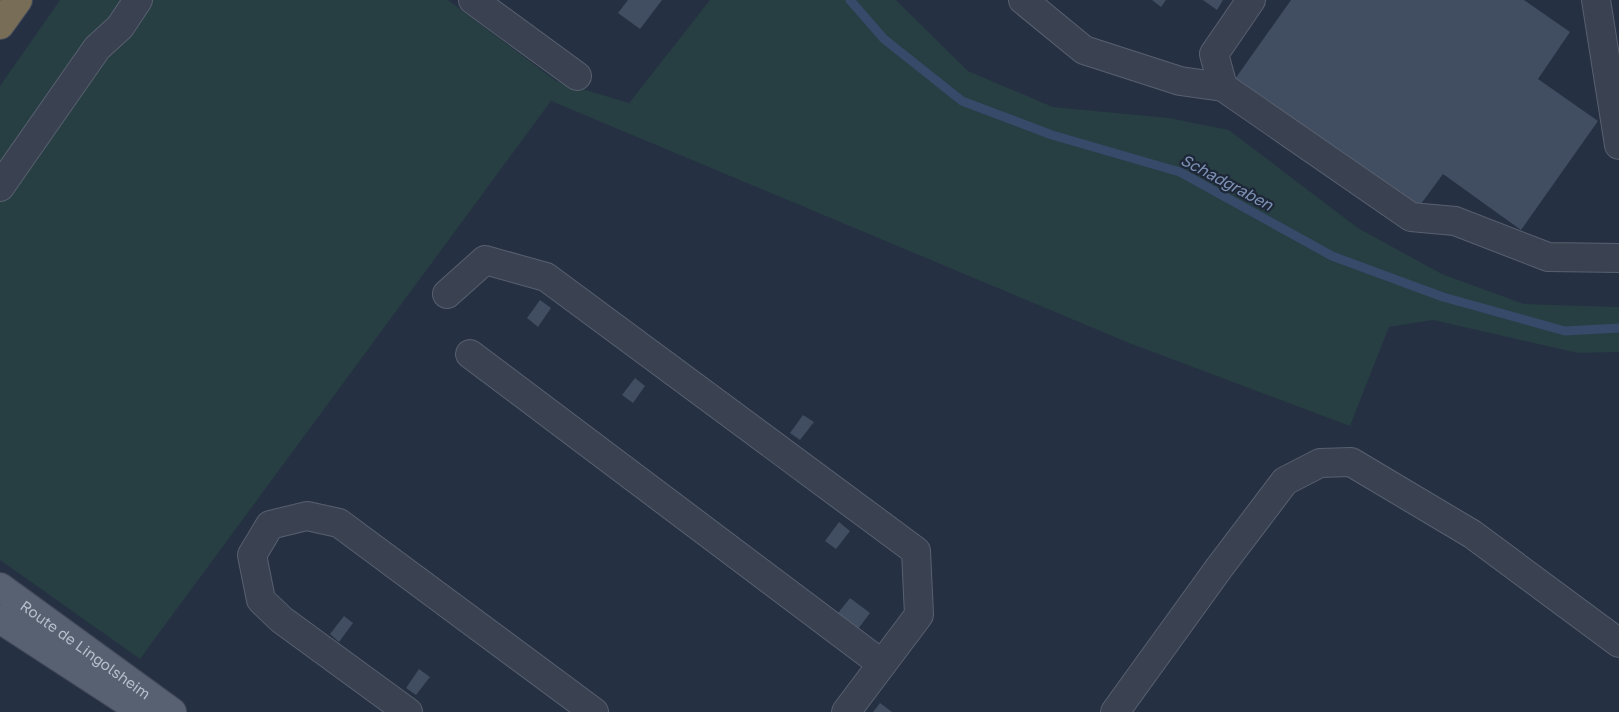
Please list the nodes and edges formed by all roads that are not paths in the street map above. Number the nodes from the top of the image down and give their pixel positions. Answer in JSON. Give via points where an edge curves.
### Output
{"nodes":[{"id":1,"x":18,"y":0,"type":"edge"},
{"id":2,"x":138,"y":0,"type":"edge"},
{"id":3,"x":473,"y":0,"type":"edge"},
{"id":4,"x":1023,"y":0,"type":"edge"},
{"id":5,"x":1251,"y":0,"type":"edge"},
{"id":6,"x":1596,"y":0,"type":"edge"},
{"id":7,"x":0,"y":25,"type":"edge"},
{"id":8,"x":577,"y":76,"type":"dead end"},
{"id":9,"x":1223,"y":87,"type":"junction"},
{"id":10,"x":1619,"y":145,"type":"edge"},
{"id":11,"x":0,"y":186,"type":"edge"},
{"id":12,"x":1619,"y":258,"type":"edge"},
{"id":13,"x":448,"y":294,"type":"dead end"},
{"id":14,"x":470,"y":354,"type":"dead end"},
{"id":15,"x":0,"y":587,"type":"edge"},
{"id":16,"x":0,"y":619,"type":"edge"},
{"id":17,"x":1619,"y":643,"type":"edge"},
{"id":18,"x":882,"y":664,"type":"junction"},
{"id":19,"x":1119,"y":711,"type":"edge"},
{"id":20,"x":144,"y":712,"type":"edge"},
{"id":21,"x":172,"y":712,"type":"edge"},
{"id":22,"x":408,"y":712,"type":"edge"},
{"id":23,"x":594,"y":712,"type":"edge"},
{"id":24,"x":846,"y":712,"type":"edge"}],
"edges":[{"from":1,"to":7,"type":"highway"},
{"from":2,"to":11,"type":"lane","via":[[120,27],[97,48]]},
{"from":3,"to":8,"type":"lane"},
{"from":4,"to":9,"type":"lane","via":[[1084,50],[1180,81]]},
{"from":5,"to":9,"type":"lane","via":[[1214,54]]},
{"from":6,"to":10,"type":"lane"},
{"from":9,"to":12,"type":"lane","via":[[1411,217],[1455,221],[1548,256]]},
{"from":13,"to":18,"type":"lane","via":[[485,260],[546,277],[916,551],[919,615]]},
{"from":14,"to":18,"type":"lane"},
{"from":15,"to":21,"type":"main road","name":"Route de Lingolsheim"},
{"from":16,"to":20,"type":"main road","name":"Route de Lingolsheim"},
{"from":17,"to":19,"type":"lane","via":[[1472,534],[1351,462],[1320,463],[1286,481],[1219,568]]},
{"from":18,"to":24,"type":"lane"},
{"from":22,"to":23,"type":"lane","via":[[282,620],[261,600],[252,555],[270,525],[307,516],[339,524]]}]}
